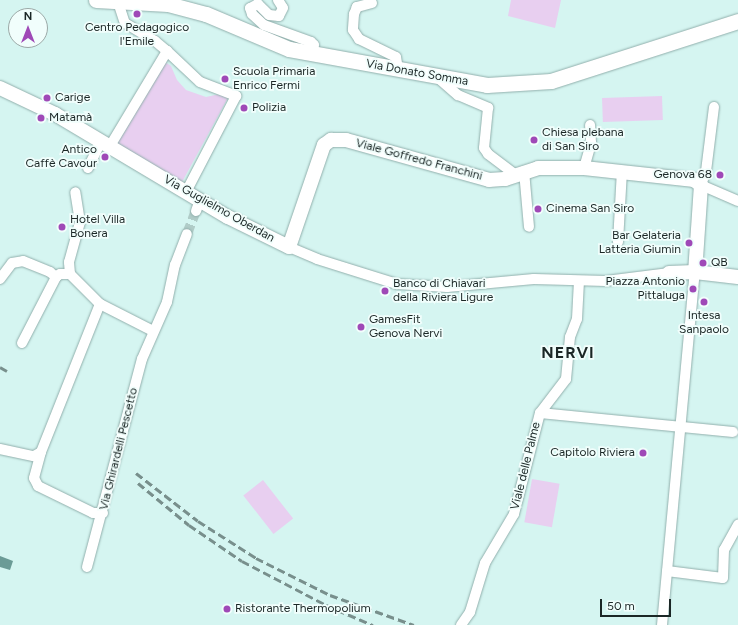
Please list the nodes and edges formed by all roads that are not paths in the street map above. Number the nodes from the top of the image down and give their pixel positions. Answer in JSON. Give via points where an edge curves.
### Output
{"nodes":[{"id":1,"x":96,"y":0,"type":"edge"},
{"id":2,"x":278,"y":0,"type":"edge"},
{"id":3,"x":118,"y":2,"type":"junction"},
{"id":4,"x":372,"y":3,"type":"dead end"},
{"id":5,"x":738,"y":21,"type":"edge"},
{"id":6,"x":167,"y":51,"type":"junction"},
{"id":7,"x":311,"y":54,"type":"junction"},
{"id":8,"x":398,"y":70,"type":"junction"},
{"id":9,"x":437,"y":77,"type":"junction"},
{"id":10,"x":0,"y":88,"type":"edge"},
{"id":11,"x":714,"y":107,"type":"dead end"},
{"id":12,"x":590,"y":125,"type":"dead end"},
{"id":13,"x":105,"y":144,"type":"junction"},
{"id":14,"x":88,"y":168,"type":"dead end"},
{"id":15,"x":584,"y":168,"type":"junction"},
{"id":16,"x":519,"y":172,"type":"junction"},
{"id":17,"x":622,"y":172,"type":"junction"},
{"id":18,"x":75,"y":192,"type":"dead end"},
{"id":19,"x":186,"y":192,"type":"junction"},
{"id":20,"x":700,"y":192,"type":"junction"},
{"id":21,"x":738,"y":201,"type":"edge"},
{"id":22,"x":529,"y":227,"type":"dead end"},
{"id":23,"x":187,"y":234,"type":"tunnel mouth"},
{"id":24,"x":618,"y":242,"type":"dead end"},
{"id":25,"x":288,"y":247,"type":"junction"},
{"id":26,"x":695,"y":269,"type":"junction"},
{"id":27,"x":669,"y":273,"type":"joint"},
{"id":28,"x":70,"y":274,"type":"junction"},
{"id":29,"x":56,"y":277,"type":"junction"},
{"id":30,"x":738,"y":277,"type":"edge"},
{"id":31,"x":0,"y":279,"type":"edge"},
{"id":32,"x":579,"y":281,"type":"junction"},
{"id":33,"x":100,"y":304,"type":"junction"},
{"id":34,"x":153,"y":331,"type":"junction"},
{"id":35,"x":22,"y":343,"type":"dead end"},
{"id":36,"x":540,"y":413,"type":"junction"},
{"id":37,"x":680,"y":427,"type":"junction"},
{"id":38,"x":733,"y":432,"type":"dead end"},
{"id":39,"x":0,"y":449,"type":"edge"},
{"id":40,"x":41,"y":452,"type":"junction"},
{"id":41,"x":102,"y":513,"type":"junction"},
{"id":42,"x":738,"y":525,"type":"edge"},
{"id":43,"x":87,"y":568,"type":"dead end"},
{"id":44,"x":667,"y":571,"type":"junction"},
{"id":45,"x":461,"y":625,"type":"edge"},
{"id":46,"x":662,"y":625,"type":"edge"}],
"edges":[{"from":1,"to":3,"type":"main road","name":"Via Donato Somma"},
{"from":2,"to":7,"type":"street","via":[[283,8],[279,16],[269,15],[258,4],[250,8],[252,14],[264,25],[311,42],[314,45]]},
{"from":3,"to":6,"type":"street","via":[[125,23]]},
{"from":3,"to":7,"type":"main road","name":"Via Donato Somma","via":[[168,4],[188,8],[281,47]]},
{"from":4,"to":8,"type":"street","via":[[357,7],[353,30],[359,38],[396,57]]},
{"from":5,"to":9,"type":"main road","name":"Via Donato Somma","via":[[550,80],[488,85]]},
{"from":6,"to":13,"type":"street"},
{"from":6,"to":19,"type":"street","via":[[200,82],[236,96]]},
{"from":7,"to":8,"type":"main road","name":"Via Donato Somma"},
{"from":8,"to":9,"type":"main road","name":"Via Donato Somma"},
{"from":9,"to":16,"type":"street","via":[[458,94],[488,108],[484,148],[488,154]]},
{"from":10,"to":13,"type":"street","name":"Via Guglielmo Oberdan","via":[[55,114]]},
{"from":11,"to":20,"type":"street","via":[[707,168]]},
{"from":12,"to":15,"type":"street","via":[[591,144]]},
{"from":13,"to":14,"type":"street"},
{"from":13,"to":19,"type":"street","name":"Via Guglielmo Oberdan"},
{"from":15,"to":16,"type":"street","name":"Viale Goffredo Franchini"},
{"from":15,"to":17,"type":"street","name":"Viale Goffredo Franchini"},
{"from":16,"to":22,"type":"street"},
{"from":16,"to":25,"type":"street","name":"Viale Goffredo Franchini","via":[[505,179],[489,180],[346,140],[331,140],[324,145]]},
{"from":17,"to":20,"type":"street","name":"Viale Goffredo Franchini","via":[[694,180]]},
{"from":17,"to":24,"type":"street"},
{"from":18,"to":28,"type":"street","via":[[80,222],[69,262]]},
{"from":19,"to":25,"type":"street","name":"Via Guglielmo Oberdan","via":[[198,206],[228,217]]},
{"from":20,"to":21,"type":"street"},
{"from":20,"to":26,"type":"street"},
{"from":23,"to":34,"type":"street","name":"Via Ghirardelli Pescetto","via":[[175,265],[167,302]]},
{"from":25,"to":32,"type":"street","name":"Via Guglielmo Oberdan","via":[[317,259],[397,284],[455,288],[534,279]]},
{"from":26,"to":27,"type":"street"},
{"from":26,"to":30,"type":"street"},
{"from":26,"to":37,"type":"street"},
{"from":27,"to":32,"type":"street","name":"Via Guglielmo Oberdan"},
{"from":28,"to":29,"type":"street","via":[[60,274]]},
{"from":28,"to":33,"type":"street","via":[[93,294]]},
{"from":29,"to":31,"type":"street","via":[[23,261],[12,262]]},
{"from":29,"to":35,"type":"street"},
{"from":32,"to":36,"type":"street","name":"Viale delle Palme","via":[[578,318],[570,337],[566,379]]},
{"from":33,"to":34,"type":"street"},
{"from":33,"to":40,"type":"street"},
{"from":34,"to":41,"type":"street","name":"Via Ghirardelli Pescetto","via":[[142,359]]},
{"from":36,"to":37,"type":"street"},
{"from":36,"to":45,"type":"street","name":"Viale delle Palme","via":[[514,514],[485,563],[470,612]]},
{"from":37,"to":38,"type":"street"},
{"from":37,"to":44,"type":"street"},
{"from":39,"to":40,"type":"street","via":[[34,456]]},
{"from":40,"to":41,"type":"street","via":[[34,478],[38,486],[93,513]]},
{"from":41,"to":43,"type":"street","name":"Via Ghirardelli Pescetto"},
{"from":42,"to":44,"type":"street","via":[[724,550],[723,578]]},
{"from":44,"to":46,"type":"street"}]}
